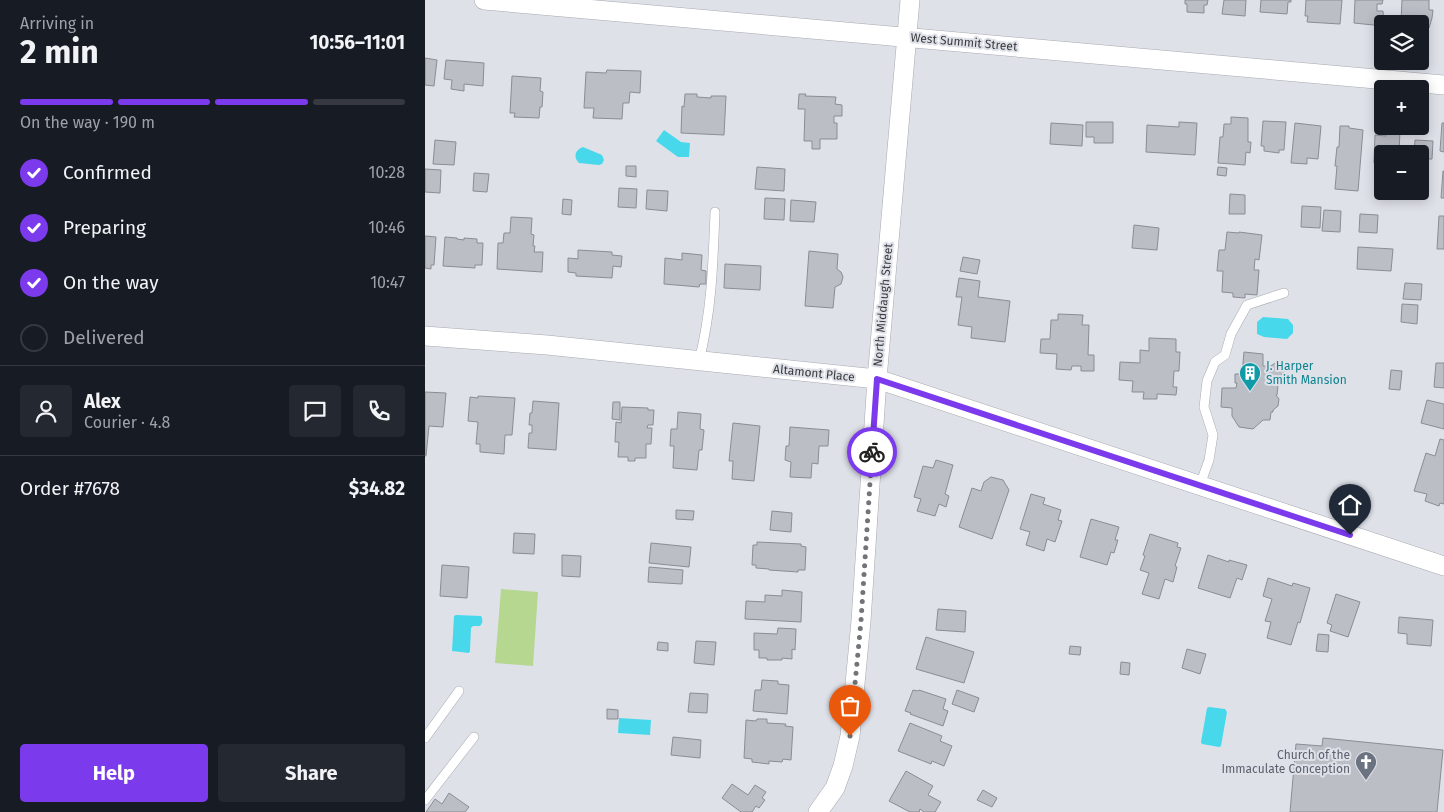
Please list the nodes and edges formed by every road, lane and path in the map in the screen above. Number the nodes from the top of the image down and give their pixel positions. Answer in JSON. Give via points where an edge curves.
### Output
{"nodes":[{"id":1,"x":484,"y":0,"type":"edge"},
{"id":2,"x":909,"y":0,"type":"edge"},
{"id":3,"x":907,"y":37,"type":"junction"},
{"id":4,"x":1444,"y":85,"type":"edge"},
{"id":5,"x":715,"y":212,"type":"dead end"},
{"id":6,"x":1284,"y":293,"type":"dead end"},
{"id":7,"x":425,"y":336,"type":"edge"},
{"id":8,"x":699,"y":361,"type":"junction"},
{"id":9,"x":877,"y":379,"type":"junction"},
{"id":10,"x":1200,"y":486,"type":"junction"},
{"id":11,"x":1444,"y":566,"type":"edge"},
{"id":12,"x":459,"y":691,"type":"dead end"},
{"id":13,"x":425,"y":738,"type":"edge"},
{"id":14,"x":474,"y":738,"type":"dead end"},
{"id":15,"x":425,"y":800,"type":"edge"},
{"id":16,"x":818,"y":812,"type":"edge"}],
"edges":[{"from":1,"to":3,"type":"street","name":"West Summit Street"},
{"from":2,"to":3,"type":"street","name":"North Middaugh Street"},
{"from":3,"to":4,"type":"street","name":"West Summit Street"},
{"from":3,"to":9,"type":"street","name":"North Middaugh Street"},
{"from":5,"to":8,"type":"lane","via":[[713,282]]},
{"from":6,"to":10,"type":"lane","via":[[1247,305],[1231,334],[1225,355],[1215,362],[1207,381],[1204,408],[1213,435]]},
{"from":7,"to":8,"type":"street","name":"Altamont Place"},
{"from":8,"to":9,"type":"street","name":"Altamont Place"},
{"from":9,"to":10,"type":"street","name":"Altamont Place"},
{"from":9,"to":16,"type":"street","name":"North Middaugh Street","via":[[850,736],[835,788]]},
{"from":10,"to":11,"type":"street","name":"Altamont Place"},
{"from":12,"to":13,"type":"lane"},
{"from":14,"to":15,"type":"lane"}]}
